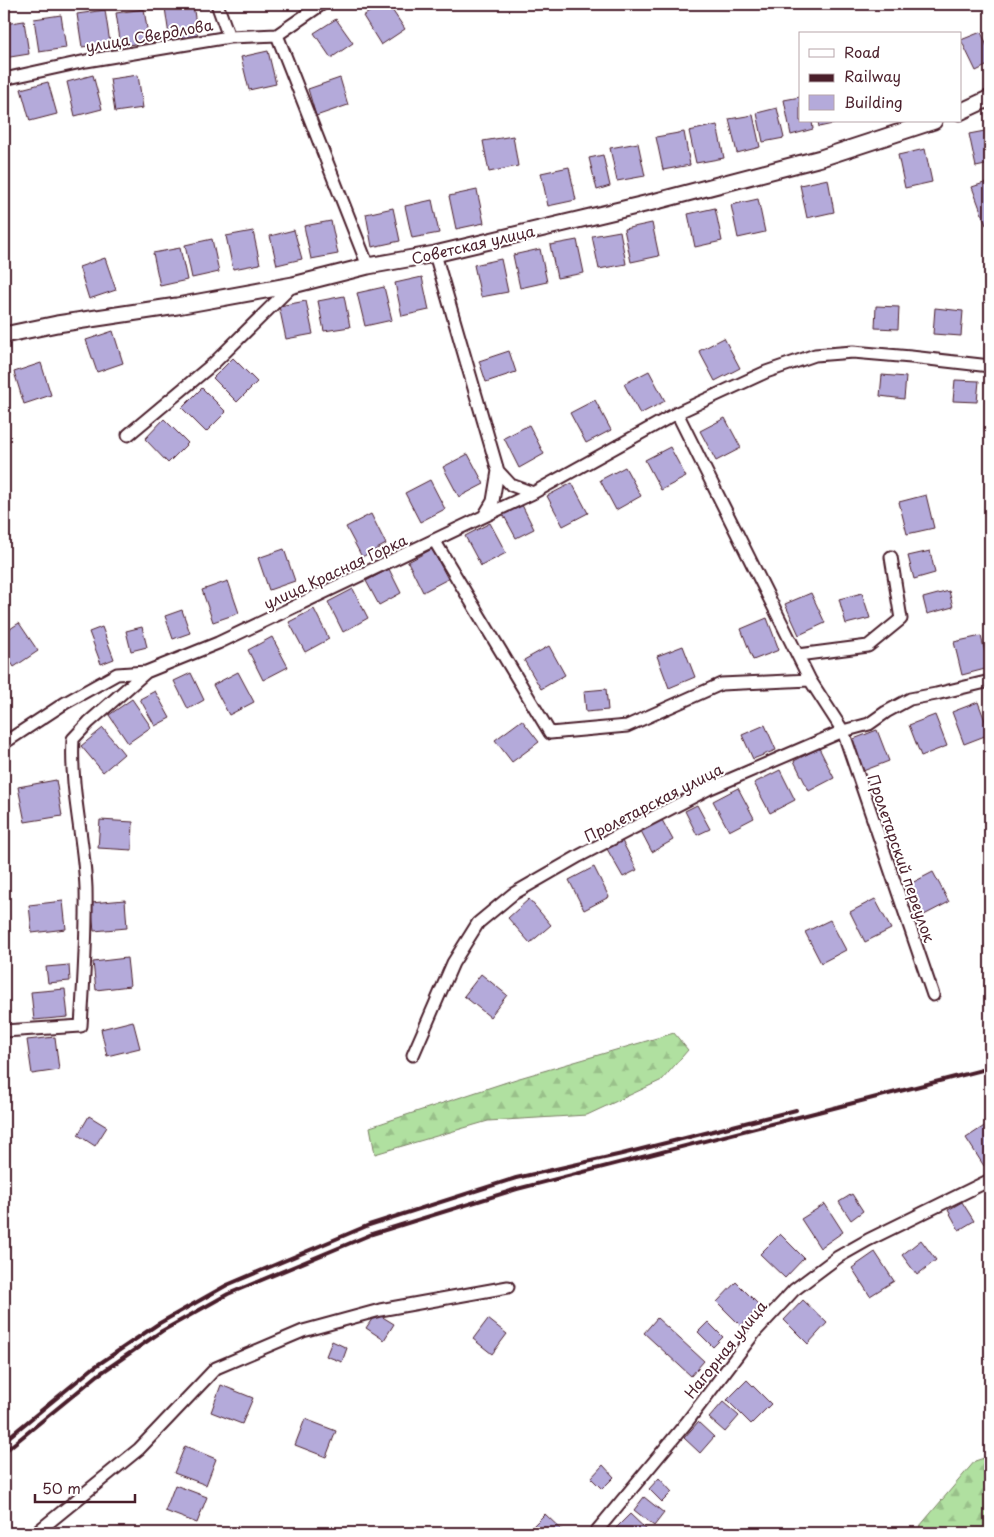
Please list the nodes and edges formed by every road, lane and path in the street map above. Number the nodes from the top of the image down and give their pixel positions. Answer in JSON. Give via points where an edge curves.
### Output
{"nodes":[{"id":1,"x":217,"y":4,"type":"edge"},
{"id":2,"x":322,"y":4,"type":"edge"},
{"id":3,"x":277,"y":35,"type":"junction"},
{"id":4,"x":228,"y":37,"type":"junction"},
{"id":5,"x":4,"y":79,"type":"edge"},
{"id":6,"x":990,"y":98,"type":"edge"},
{"id":7,"x":962,"y":111,"type":"edge"},
{"id":8,"x":931,"y":122,"type":"edge"},
{"id":9,"x":435,"y":254,"type":"junction"},
{"id":10,"x":368,"y":266,"type":"junction"},
{"id":11,"x":293,"y":285,"type":"junction"},
{"id":12,"x":4,"y":336,"type":"edge"},
{"id":13,"x":990,"y":366,"type":"edge"},
{"id":14,"x":677,"y":413,"type":"junction"},
{"id":15,"x":128,"y":435,"type":"dead end"},
{"id":16,"x":498,"y":471,"type":"junction"},
{"id":17,"x":533,"y":493,"type":"junction"},
{"id":18,"x":484,"y":516,"type":"junction"},
{"id":19,"x":434,"y":540,"type":"junction"},
{"id":20,"x":891,"y":557,"type":"dead end"},
{"id":21,"x":798,"y":655,"type":"junction"},
{"id":22,"x":146,"y":672,"type":"junction"},
{"id":23,"x":810,"y":680,"type":"junction"},
{"id":24,"x":990,"y":681,"type":"edge"},
{"id":25,"x":843,"y":731,"type":"junction"},
{"id":26,"x":4,"y":743,"type":"edge"},
{"id":27,"x":933,"y":995,"type":"dead end"},
{"id":28,"x":4,"y":1031,"type":"edge"},
{"id":29,"x":413,"y":1055,"type":"dead end"},
{"id":30,"x":990,"y":1180,"type":"edge"},
{"id":31,"x":508,"y":1286,"type":"dead end"},
{"id":32,"x":36,"y":1533,"type":"edge"},
{"id":33,"x":595,"y":1533,"type":"edge"}],
"edges":[{"from":1,"to":4,"type":"street"},
{"from":2,"to":3,"type":"street"},
{"from":3,"to":4,"type":"street","name":"улица Свердлова"},
{"from":3,"to":10,"type":"street"},
{"from":4,"to":5,"type":"street","name":"улица Свердлова","via":[[86,61]]},
{"from":6,"to":7,"type":"main road"},
{"from":8,"to":9,"type":"main road","name":"Советская улица","via":[[821,158]]},
{"from":9,"to":10,"type":"main road","name":"Советская улица"},
{"from":9,"to":16,"type":"street"},
{"from":10,"to":11,"type":"main road","name":"Советская улица"},
{"from":11,"to":12,"type":"main road","name":"Советская улица","via":[[57,324]]},
{"from":11,"to":15,"type":"street","via":[[214,363]]},
{"from":13,"to":14,"type":"street","via":[[853,352],[815,355],[766,372]]},
{"from":14,"to":17,"type":"street","name":"улица Красная Горка"},
{"from":14,"to":21,"type":"street","name":"Пролетарский переулок"},
{"from":16,"to":17,"type":"street","via":[[511,485]]},
{"from":16,"to":18,"type":"street","via":[[493,501]]},
{"from":17,"to":18,"type":"street","name":"улица Красная Горка"},
{"from":18,"to":19,"type":"street","name":"улица Красная Горка"},
{"from":19,"to":22,"type":"street","name":"улица Красная Горка","via":[[218,643]]},
{"from":19,"to":23,"type":"street","via":[[550,733],[626,726],[721,684]]},
{"from":20,"to":21,"type":"street","via":[[901,619],[868,646]]},
{"from":21,"to":23,"type":"street","name":"Пролетарский переулок"},
{"from":22,"to":26,"type":"street","name":"улица Красная Горка","via":[[117,674]]},
{"from":22,"to":28,"type":"street","via":[[72,739],[86,887],[81,1026]]},
{"from":23,"to":25,"type":"street","name":"Пролетарский переулок"},
{"from":24,"to":25,"type":"street","name":"Пролетарская улица","via":[[910,699],[869,724]]},
{"from":25,"to":27,"type":"street","name":"Пролетарский переулок"},
{"from":25,"to":29,"type":"street","name":"Пролетарская улица","via":[[708,789],[513,894],[478,923],[452,963]]},
{"from":30,"to":33,"type":"street","name":"Нагорная улица","via":[[868,1240],[838,1257],[794,1290],[755,1332],[687,1422]]},
{"from":31,"to":32,"type":"street","via":[[380,1310],[303,1331],[216,1368],[139,1449]]}]}
